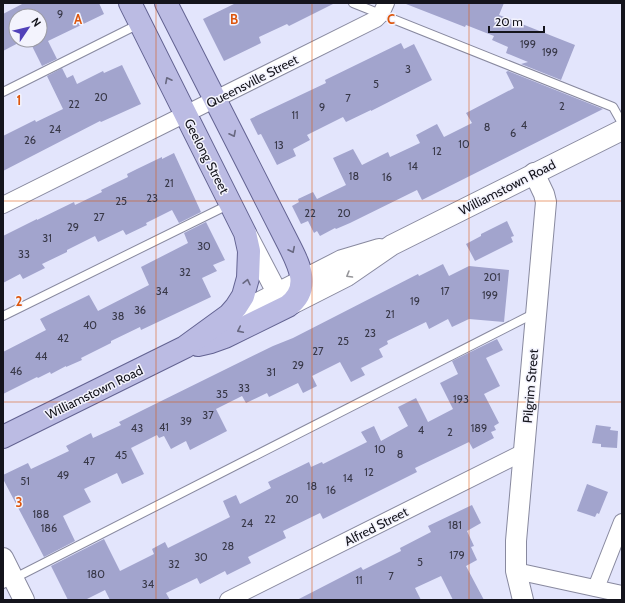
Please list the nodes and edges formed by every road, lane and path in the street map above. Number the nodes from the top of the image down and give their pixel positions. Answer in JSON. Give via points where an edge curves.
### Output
{"nodes":[{"id":1,"x":130,"y":3,"type":"edge"},
{"id":2,"x":166,"y":3,"type":"edge"},
{"id":3,"x":353,"y":3,"type":"edge"},
{"id":4,"x":384,"y":8,"type":"edge"},
{"id":5,"x":140,"y":24,"type":"junction"},
{"id":6,"x":3,"y":92,"type":"edge"},
{"id":7,"x":215,"y":99,"type":"junction"},
{"id":8,"x":186,"y":114,"type":"junction"},
{"id":9,"x":622,"y":123,"type":"edge"},
{"id":10,"x":622,"y":130,"type":"edge"},
{"id":11,"x":534,"y":173,"type":"junction"},
{"id":12,"x":231,"y":204,"type":"junction"},
{"id":13,"x":3,"y":205,"type":"edge"},
{"id":14,"x":241,"y":224,"type":"junction"},
{"id":15,"x":392,"y":245,"type":"junction"},
{"id":16,"x":302,"y":280,"type":"junction"},
{"id":17,"x":283,"y":302,"type":"junction"},
{"id":18,"x":536,"y":312,"type":"junction"},
{"id":19,"x":3,"y":316,"type":"edge"},
{"id":20,"x":217,"y":324,"type":"junction"},
{"id":21,"x":185,"y":347,"type":"junction"},
{"id":22,"x":3,"y":437,"type":"edge"},
{"id":23,"x":524,"y":452,"type":"junction"},
{"id":24,"x":622,"y":522,"type":"edge"},
{"id":25,"x":3,"y":558,"type":"edge"},
{"id":26,"x":516,"y":570,"type":"junction"},
{"id":27,"x":8,"y":581,"type":"edge"},
{"id":28,"x":596,"y":588,"type":"junction"},
{"id":29,"x":622,"y":594,"type":"edge"},
{"id":30,"x":520,"y":599,"type":"edge"},
{"id":31,"x":24,"y":600,"type":"edge"},
{"id":32,"x":228,"y":600,"type":"edge"}],
"edges":[{"from":1,"to":5,"type":"main road","name":"Geelong Street"},
{"from":2,"to":7,"type":"main road"},
{"from":3,"to":4,"type":"lane"},
{"from":4,"to":7,"type":"street","name":"Queensville Street","via":[[376,19]]},
{"from":4,"to":9,"type":"lane","via":[[613,107]]},
{"from":5,"to":6,"type":"lane"},
{"from":8,"to":5,"type":"main road","name":"Geelong Street","one_way":true},
{"from":7,"to":8,"type":"street","name":"Queensville Street"},
{"from":7,"to":16,"type":"main road","one_way":true,"via":[[294,253]]},
{"from":8,"to":12,"type":"main road","name":"Geelong Street"},
{"from":8,"to":13,"type":"street","name":"Queensville Street"},
{"from":10,"to":11,"type":"street","name":"Williamstown Road"},
{"from":11,"to":15,"type":"street","name":"Williamstown Road"},
{"from":11,"to":18,"type":"street","name":"Pilgrim Street","via":[[546,202]]},
{"from":12,"to":14,"type":"main road","name":"Geelong Street"},
{"from":12,"to":19,"type":"lane"},
{"from":14,"to":17,"type":"street","name":"Geelong Street"},
{"from":20,"to":14,"type":"main road","one_way":true,"via":[[236,308],[247,284],[249,251]]},
{"from":15,"to":16,"type":"street","name":"Williamstown Road","via":[[342,260]]},
{"from":15,"to":17,"type":"street","name":"Williamstown Road","one_way":true,"via":[[348,276]]},
{"from":16,"to":17,"type":"main road","via":[[295,301]]},
{"from":17,"to":20,"type":"street","name":"Williamstown Road"},
{"from":17,"to":21,"type":"main road","name":"Williamstown Road","one_way":true,"via":[[212,342]]},
{"from":18,"to":23,"type":"street","name":"Pilgrim Street"},
{"from":18,"to":27,"type":"lane"},
{"from":20,"to":21,"type":"main road","name":"Williamstown Road"},
{"from":21,"to":22,"type":"main road","name":"Williamstown Road"},
{"from":23,"to":26,"type":"street","name":"Pilgrim Street"},
{"from":23,"to":32,"type":"street","name":"Alfred Street"},
{"from":24,"to":28,"type":"street"},
{"from":25,"to":27,"type":"street"},
{"from":26,"to":28,"type":"street"},
{"from":26,"to":30,"type":"street","name":"Pilgrim Street"},
{"from":27,"to":31,"type":"street"},
{"from":28,"to":29,"type":"street"}]}
